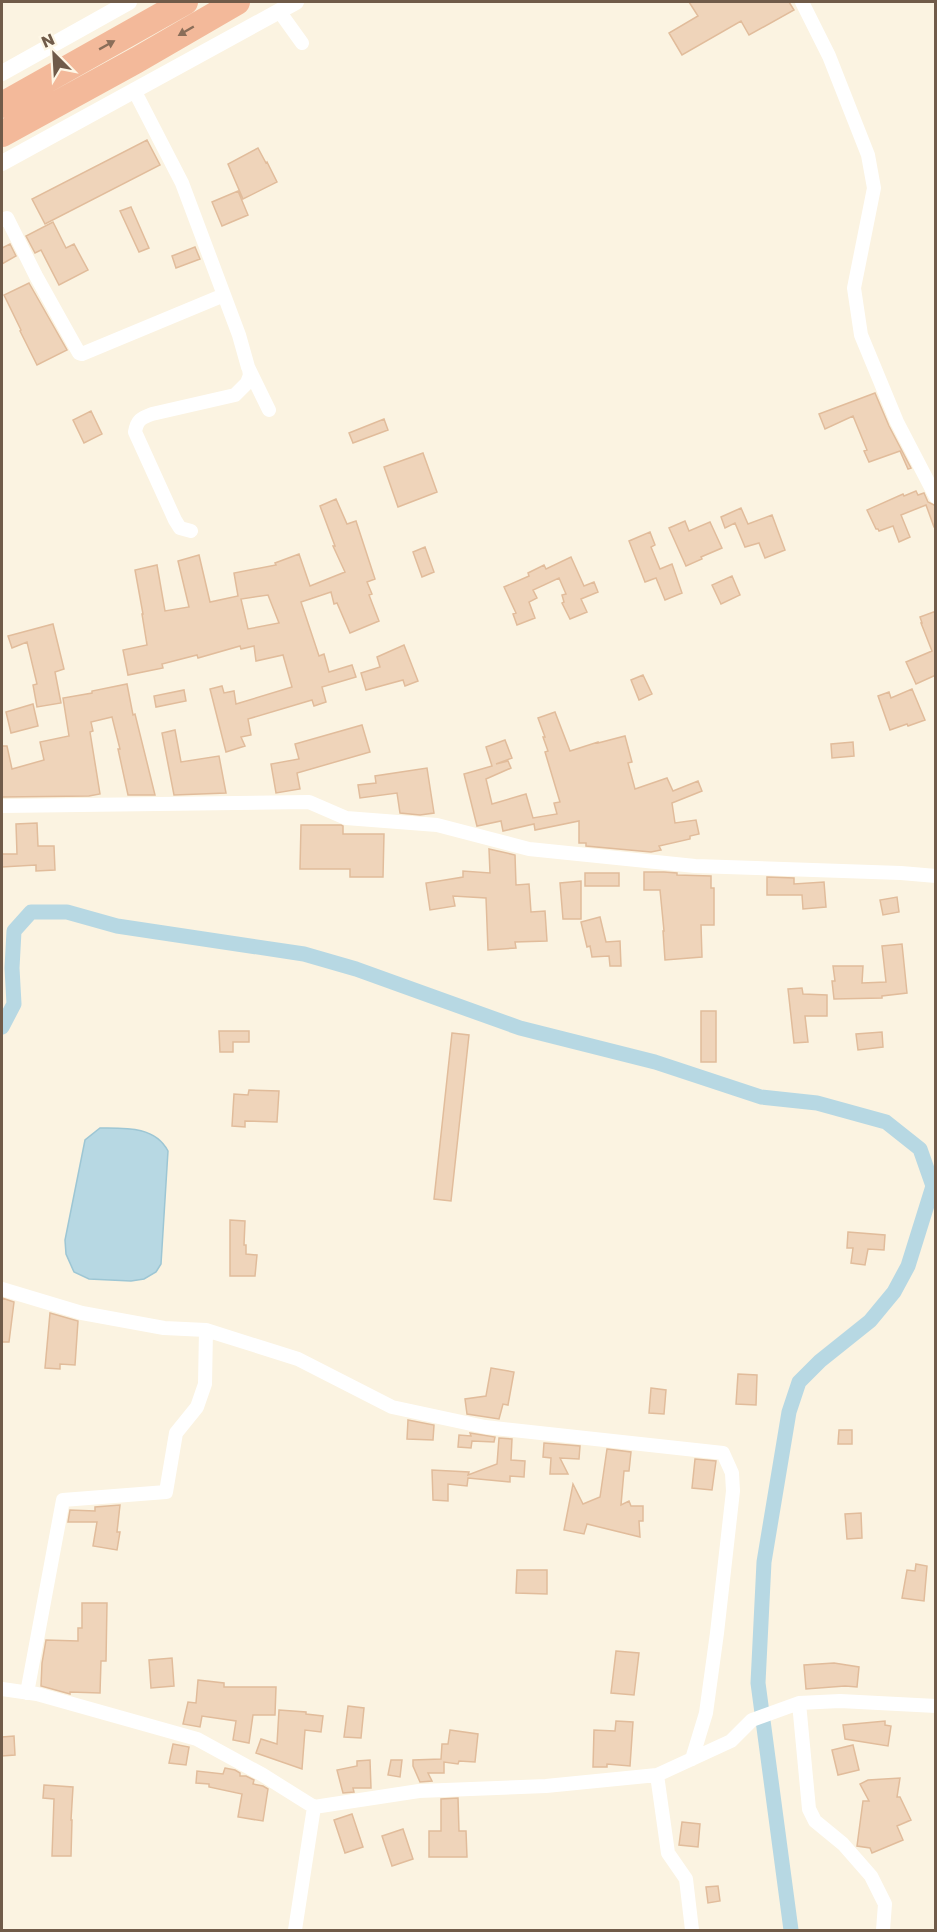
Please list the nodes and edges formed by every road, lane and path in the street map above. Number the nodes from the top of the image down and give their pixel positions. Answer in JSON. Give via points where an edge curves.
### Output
{"nodes":[{"id":1,"x":129,"y":2,"type":"edge"},
{"id":2,"x":185,"y":2,"type":"edge"},
{"id":3,"x":237,"y":2,"type":"edge"},
{"id":4,"x":296,"y":2,"type":"edge"},
{"id":5,"x":802,"y":2,"type":"edge"},
{"id":6,"x":279,"y":11,"type":"junction"},
{"id":7,"x":302,"y":43,"type":"dead end"},
{"id":8,"x":2,"y":73,"type":"edge"},
{"id":9,"x":134,"y":90,"type":"junction"},
{"id":10,"x":2,"y":105,"type":"edge"},
{"id":11,"x":2,"y":134,"type":"edge"},
{"id":12,"x":2,"y":164,"type":"edge"},
{"id":13,"x":2,"y":220,"type":"edge"},
{"id":14,"x":224,"y":295,"type":"junction"},
{"id":15,"x":248,"y":367,"type":"junction"},
{"id":16,"x":269,"y":410,"type":"dead end"},
{"id":17,"x":936,"y":497,"type":"edge"},
{"id":18,"x":191,"y":531,"type":"dead end"},
{"id":19,"x":2,"y":806,"type":"edge"},
{"id":20,"x":936,"y":876,"type":"edge"},
{"id":21,"x":2,"y":1289,"type":"edge"},
{"id":22,"x":206,"y":1330,"type":"junction"},
{"id":23,"x":2,"y":1689,"type":"edge"},
{"id":24,"x":27,"y":1693,"type":"junction"},
{"id":25,"x":799,"y":1703,"type":"junction"},
{"id":26,"x":936,"y":1706,"type":"edge"},
{"id":27,"x":692,"y":1759,"type":"junction"},
{"id":28,"x":657,"y":1775,"type":"junction"},
{"id":29,"x":314,"y":1807,"type":"junction"},
{"id":30,"x":295,"y":1930,"type":"edge"},
{"id":31,"x":692,"y":1930,"type":"edge"},
{"id":32,"x":883,"y":1930,"type":"edge"}],
"edges":[{"from":1,"to":8,"type":"street"},
{"from":10,"to":2,"type":"highway","one_way":true},
{"from":3,"to":11,"type":"highway","one_way":true},
{"from":4,"to":6,"type":"street"},
{"from":5,"to":17,"type":"street","via":[[829,56],[868,155],[874,188],[854,288],[861,335],[897,422]]},
{"from":6,"to":7,"type":"street"},
{"from":6,"to":9,"type":"street"},
{"from":9,"to":12,"type":"street"},
{"from":9,"to":14,"type":"street","via":[[182,183]]},
{"from":13,"to":14,"type":"street","via":[[7,218],[79,353]]},
{"from":14,"to":15,"type":"street"},
{"from":15,"to":16,"type":"street"},
{"from":15,"to":18,"type":"street","via":[[247,383],[235,395],[152,414],[136,424],[135,432],[175,520],[180,528]]},
{"from":19,"to":20,"type":"street","via":[[309,802],[346,818],[437,825],[529,849],[695,866]]},
{"from":21,"to":22,"type":"street","via":[[82,1313],[164,1328]]},
{"from":22,"to":24,"type":"street","via":[[205,1384],[197,1407],[176,1433],[166,1492],[63,1500]]},
{"from":22,"to":27,"type":"street","via":[[298,1359],[392,1407],[485,1427],[723,1453],[732,1473],[732,1503],[705,1713]]},
{"from":23,"to":24,"type":"street"},
{"from":24,"to":29,"type":"street","via":[[197,1739]]},
{"from":25,"to":26,"type":"street"},
{"from":25,"to":27,"type":"street","via":[[752,1720],[731,1740]]},
{"from":25,"to":32,"type":"street","via":[[808,1809],[815,1821],[843,1844],[871,1876],[885,1905]]},
{"from":27,"to":28,"type":"street"},
{"from":28,"to":29,"type":"street","via":[[546,1786],[419,1791]]},
{"from":28,"to":31,"type":"street","via":[[668,1853],[686,1879]]},
{"from":29,"to":30,"type":"street"}]}
